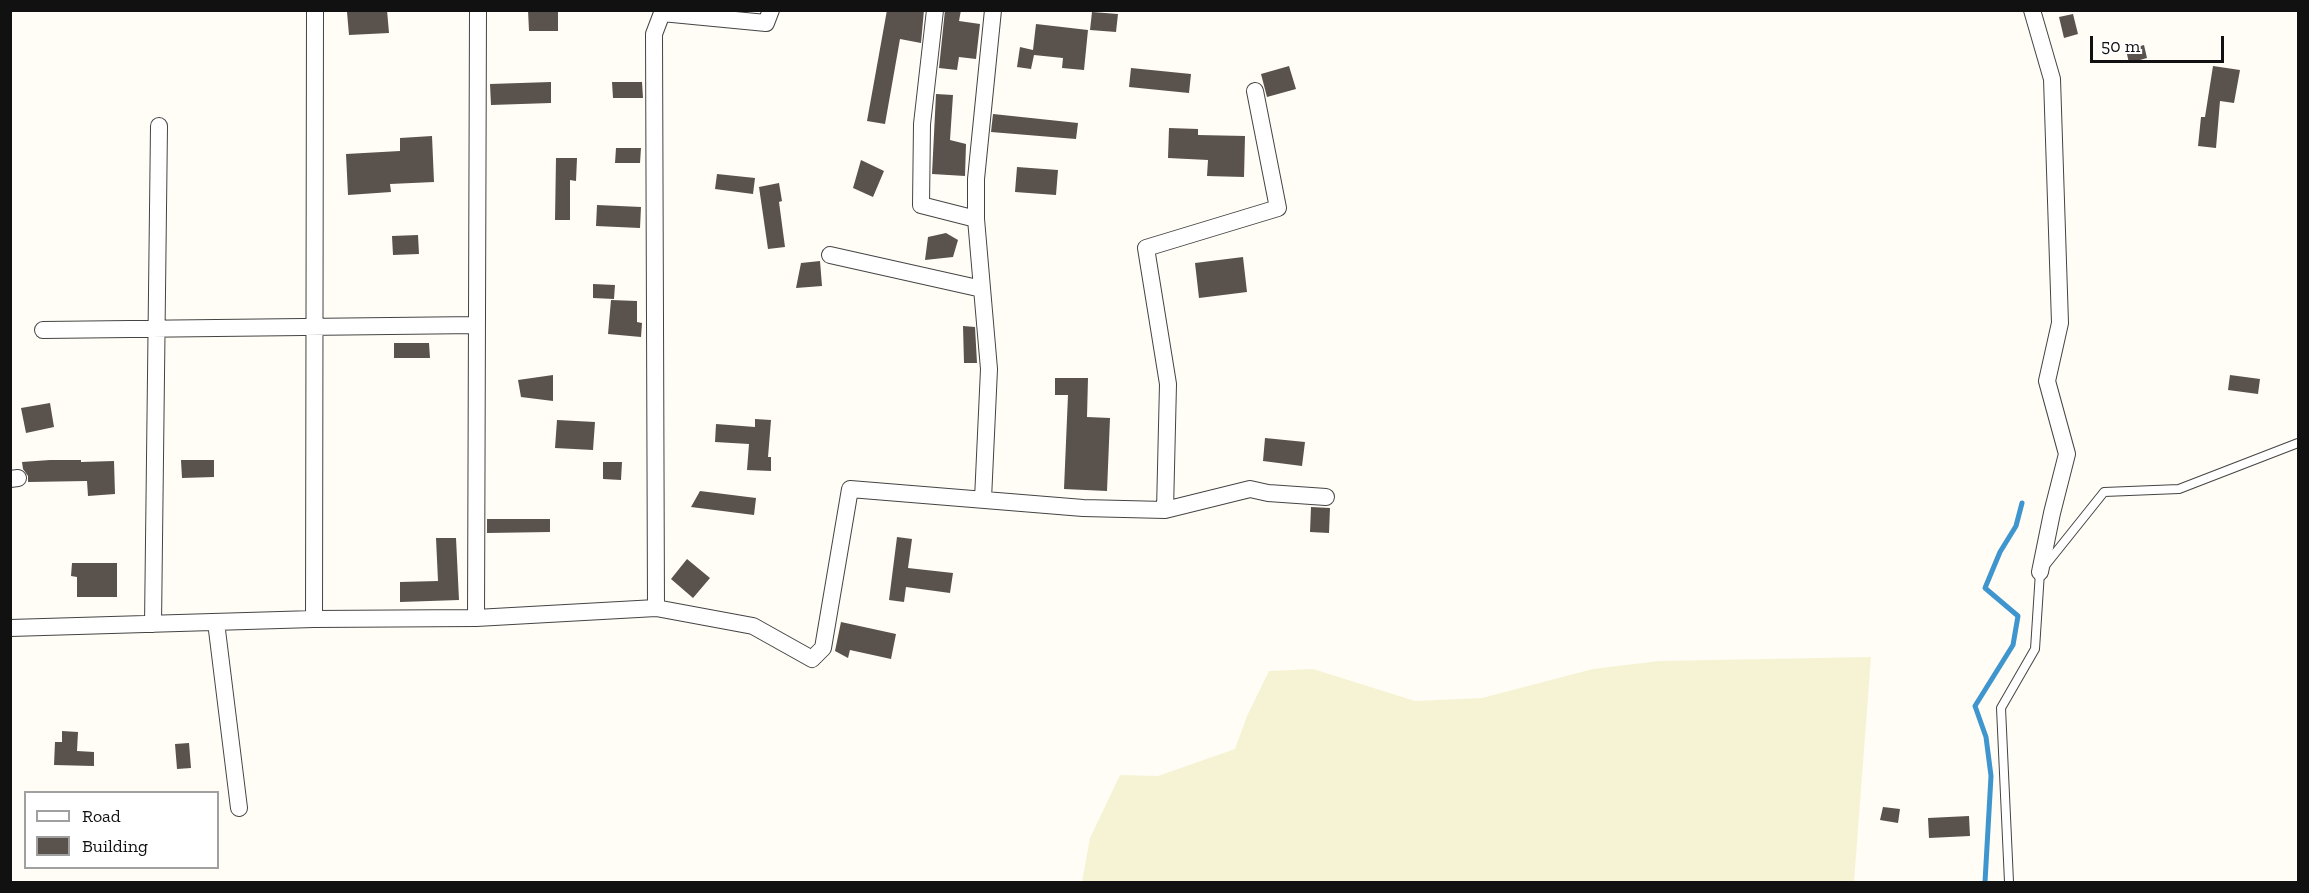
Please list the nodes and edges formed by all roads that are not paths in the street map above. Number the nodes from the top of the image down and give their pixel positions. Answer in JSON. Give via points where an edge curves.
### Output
{"nodes":[{"id":1,"x":315,"y":10,"type":"edge"},
{"id":2,"x":478,"y":10,"type":"edge"},
{"id":3,"x":771,"y":10,"type":"edge"},
{"id":4,"x":935,"y":10,"type":"edge"},
{"id":5,"x":993,"y":10,"type":"edge"},
{"id":6,"x":2031,"y":10,"type":"edge"},
{"id":7,"x":1255,"y":91,"type":"dead end"},
{"id":8,"x":159,"y":126,"type":"dead end"},
{"id":9,"x":976,"y":219,"type":"junction"},
{"id":10,"x":830,"y":255,"type":"dead end"},
{"id":11,"x":982,"y":289,"type":"junction"},
{"id":12,"x":477,"y":325,"type":"junction"},
{"id":13,"x":315,"y":327,"type":"junction"},
{"id":14,"x":157,"y":329,"type":"junction"},
{"id":15,"x":43,"y":330,"type":"dead end"},
{"id":16,"x":2298,"y":443,"type":"edge"},
{"id":17,"x":1326,"y":497,"type":"dead end"},
{"id":18,"x":983,"y":499,"type":"junction"},
{"id":19,"x":1166,"y":510,"type":"junction"},
{"id":20,"x":2040,"y":572,"type":"junction"},
{"id":21,"x":656,"y":608,"type":"junction"},
{"id":22,"x":476,"y":618,"type":"junction"},
{"id":23,"x":314,"y":619,"type":"junction"},
{"id":24,"x":216,"y":622,"type":"junction"},
{"id":25,"x":153,"y":624,"type":"junction"},
{"id":26,"x":10,"y":628,"type":"edge"},
{"id":27,"x":239,"y":808,"type":"dead end"},
{"id":28,"x":2009,"y":882,"type":"edge"}],
"edges":[{"from":1,"to":13,"type":"street"},
{"from":2,"to":12,"type":"street"},
{"from":3,"to":21,"type":"street","via":[[766,23],[662,13],[654,33]]},
{"from":4,"to":9,"type":"street","via":[[922,124],[921,205]]},
{"from":5,"to":9,"type":"street","via":[[976,179]]},
{"from":6,"to":20,"type":"street","via":[[2052,79],[2060,322],[2048,381],[2067,454]]},
{"from":7,"to":19,"type":"street","via":[[1278,208],[1146,248],[1168,384]]},
{"from":8,"to":14,"type":"street"},
{"from":9,"to":11,"type":"street"},
{"from":10,"to":11,"type":"street"},
{"from":11,"to":18,"type":"street","via":[[989,369]]},
{"from":12,"to":13,"type":"street"},
{"from":12,"to":22,"type":"street"},
{"from":13,"to":14,"type":"street"},
{"from":13,"to":23,"type":"street"},
{"from":14,"to":15,"type":"street"},
{"from":14,"to":25,"type":"street"},
{"from":16,"to":20,"type":"lane","via":[[2180,489],[2104,492]]},
{"from":17,"to":19,"type":"street","via":[[1250,489]]},
{"from":18,"to":19,"type":"street"},
{"from":18,"to":21,"type":"street","via":[[850,489],[823,648],[812,659],[753,626]]},
{"from":20,"to":28,"type":"lane","via":[[2035,649],[2001,708]]},
{"from":21,"to":22,"type":"street"},
{"from":22,"to":23,"type":"street"},
{"from":23,"to":24,"type":"street"},
{"from":24,"to":25,"type":"street"},
{"from":24,"to":27,"type":"street"},
{"from":25,"to":26,"type":"street"}]}
